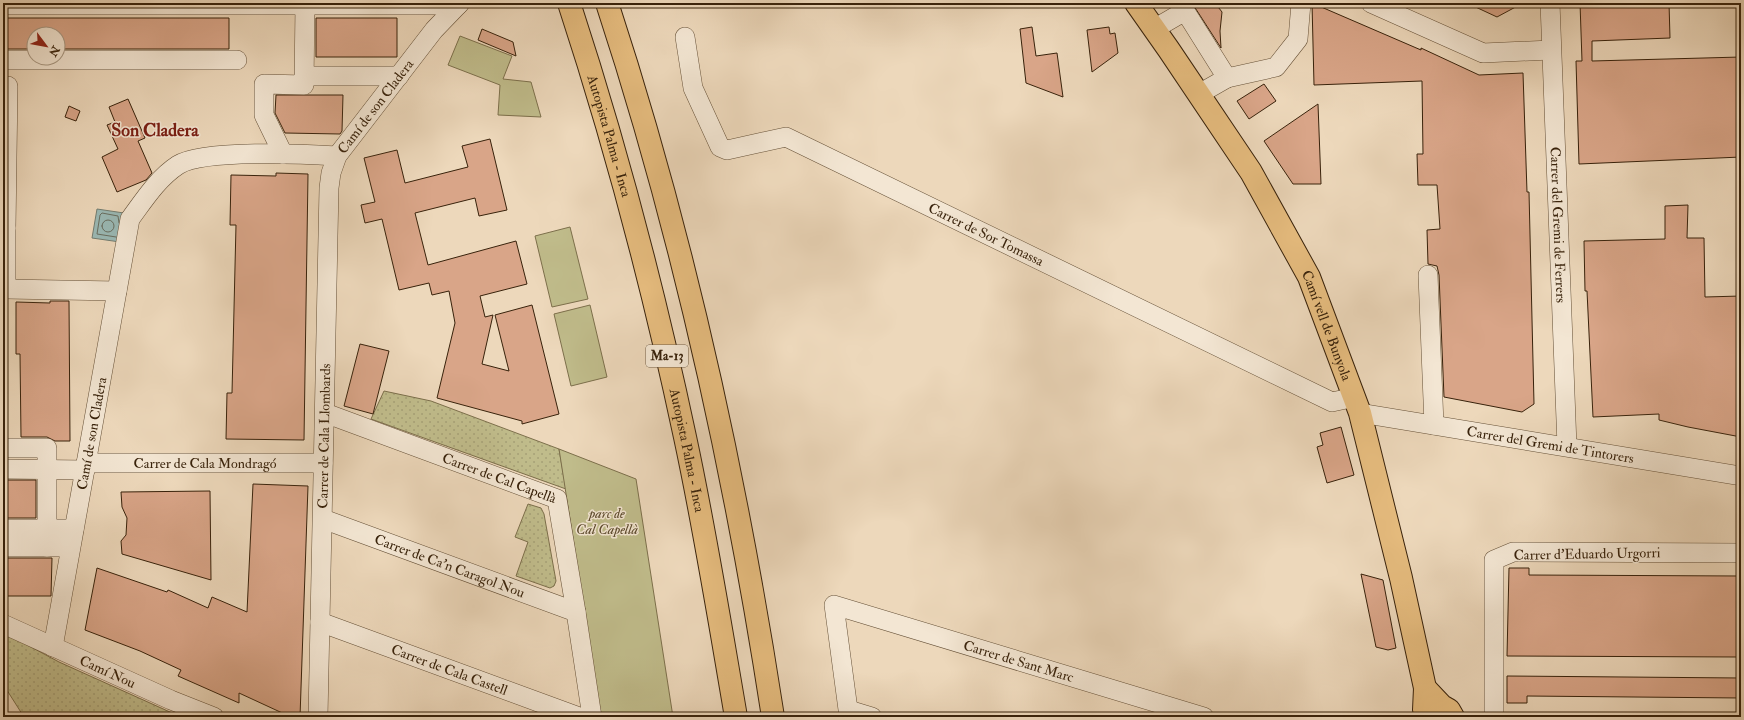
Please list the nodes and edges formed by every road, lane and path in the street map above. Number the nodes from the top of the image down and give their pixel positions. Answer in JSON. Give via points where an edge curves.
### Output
{"nodes":[{"id":1,"x":569,"y":3,"type":"edge"},
{"id":2,"x":607,"y":3,"type":"edge"},
{"id":3,"x":1136,"y":3,"type":"edge"},
{"id":4,"x":1301,"y":3,"type":"edge"},
{"id":5,"x":1371,"y":3,"type":"edge"},
{"id":6,"x":1550,"y":3,"type":"edge"},
{"id":7,"x":459,"y":4,"type":"edge"},
{"id":8,"x":3,"y":5,"type":"edge"},
{"id":9,"x":305,"y":5,"type":"junction"},
{"id":10,"x":1154,"y":29,"type":"junction"},
{"id":11,"x":685,"y":37,"type":"dead end"},
{"id":12,"x":1551,"y":50,"type":"junction"},
{"id":13,"x":3,"y":60,"type":"edge"},
{"id":14,"x":236,"y":60,"type":"dead end"},
{"id":15,"x":304,"y":76,"type":"junction"},
{"id":16,"x":399,"y":76,"type":"junction"},
{"id":17,"x":1226,"y":78,"type":"junction"},
{"id":18,"x":3,"y":86,"type":"edge"},
{"id":19,"x":1199,"y":94,"type":"junction"},
{"id":20,"x":283,"y":154,"type":"junction"},
{"id":21,"x":5,"y":155,"type":"edge"},
{"id":22,"x":337,"y":156,"type":"junction"},
{"id":23,"x":5,"y":228,"type":"edge"},
{"id":24,"x":1428,"y":275,"type":"dead end"},
{"id":25,"x":4,"y":289,"type":"edge"},
{"id":26,"x":117,"y":292,"type":"junction"},
{"id":27,"x":1358,"y":405,"type":"junction"},
{"id":28,"x":326,"y":413,"type":"junction"},
{"id":29,"x":1434,"y":425,"type":"junction"},
{"id":30,"x":1567,"y":446,"type":"junction"},
{"id":31,"x":3,"y":448,"type":"edge"},
{"id":32,"x":323,"y":463,"type":"junction"},
{"id":33,"x":85,"y":467,"type":"junction"},
{"id":34,"x":3,"y":469,"type":"edge"},
{"id":35,"x":47,"y":469,"type":"junction"},
{"id":36,"x":1741,"y":476,"type":"edge"},
{"id":37,"x":323,"y":519,"type":"junction"},
{"id":38,"x":3,"y":529,"type":"edge"},
{"id":39,"x":47,"y":538,"type":"junction"},
{"id":40,"x":72,"y":538,"type":"junction"},
{"id":41,"x":3,"y":547,"type":"edge"},
{"id":42,"x":1741,"y":552,"type":"edge"},
{"id":43,"x":576,"y":612,"type":"junction"},
{"id":44,"x":320,"y":622,"type":"junction"},
{"id":45,"x":3,"y":624,"type":"edge"},
{"id":46,"x":53,"y":647,"type":"junction"},
{"id":47,"x":1442,"y":713,"type":"edge"},
{"id":48,"x":849,"y":714,"type":"edge"},
{"id":49,"x":214,"y":717,"type":"edge"},
{"id":50,"x":318,"y":717,"type":"edge"},
{"id":51,"x":579,"y":717,"type":"edge"},
{"id":52,"x":592,"y":717,"type":"edge"},
{"id":53,"x":736,"y":717,"type":"edge"},
{"id":54,"x":773,"y":717,"type":"edge"},
{"id":55,"x":872,"y":717,"type":"edge"},
{"id":56,"x":1204,"y":717,"type":"edge"},
{"id":57,"x":1494,"y":717,"type":"edge"}],
"edges":[{"from":1,"to":53,"type":"main road","name":"Autopista Palma - Inca","number":"Ma-13","via":[[604,113],[658,315],[688,453]]},
{"from":2,"to":54,"type":"main road","number":"Ma-13","via":[[650,144],[701,338],[742,537]]},
{"from":3,"to":10,"type":"main road","name":"Camí vell de Bunyola"},
{"from":4,"to":17,"type":"street","via":[[1298,38],[1276,67]]},
{"from":5,"to":12,"type":"street","via":[[1483,53]]},
{"from":6,"to":12,"type":"street","name":"Carrer del Gremi de Ferrers"},
{"from":7,"to":9,"type":"street"},
{"from":7,"to":16,"type":"street","name":"Camí de son Cladera","via":[[434,30]]},
{"from":8,"to":9,"type":"street"},
{"from":9,"to":15,"type":"street"},
{"from":10,"to":17,"type":"street","via":[[1185,11]]},
{"from":10,"to":19,"type":"main road","name":"Camí vell de Bunyola"},
{"from":11,"to":27,"type":"street","name":"Carrer de Sor Tomassa","via":[[693,88],[720,147],[727,150],[786,137],[1332,402]]},
{"from":12,"to":30,"type":"street","name":"Carrer del Gremi de Ferrers"},
{"from":13,"to":14,"type":"street"},
{"from":15,"to":16,"type":"street"},
{"from":15,"to":20,"type":"street","via":[[304,85],[264,84],[264,115]]},
{"from":16,"to":22,"type":"street","name":"Camí de son Cladera"},
{"from":17,"to":19,"type":"street"},
{"from":18,"to":21,"type":"street","via":[[8,86]]},
{"from":19,"to":27,"type":"main road","name":"Camí vell de Bunyola","via":[[1250,172],[1310,276]]},
{"from":20,"to":22,"type":"street","name":"Camí de son Cladera"},
{"from":20,"to":26,"type":"street","name":"Camí de son Cladera","via":[[207,157],[185,162],[173,169],[156,184],[130,219]]},
{"from":21,"to":23,"type":"street"},
{"from":22,"to":28,"type":"street","name":"Carrer de Cala Llombards","via":[[329,188]]},
{"from":23,"to":25,"type":"street"},
{"from":24,"to":29,"type":"street"},
{"from":25,"to":26,"type":"street"},
{"from":26,"to":33,"type":"street","name":"Camí de son Cladera"},
{"from":27,"to":29,"type":"street","name":"Carrer del Gremi de Tintorers"},
{"from":27,"to":47,"type":"main road","name":"Camí vell de Bunyola","via":[[1425,688]]},
{"from":28,"to":32,"type":"street","name":"Carrer de Cala Llombards"},
{"from":28,"to":43,"type":"street","name":"Carrer de Cal Capellà","via":[[557,499]]},
{"from":29,"to":30,"type":"street","name":"Carrer del Gremi de Tintorers"},
{"from":30,"to":36,"type":"street","name":"Carrer del Gremi de Tintorers"},
{"from":31,"to":35,"type":"street","via":[[47,448]]},
{"from":32,"to":33,"type":"street","name":"Carrer de Cala Mondragó"},
{"from":32,"to":37,"type":"street","name":"Carrer de Cala Llombards"},
{"from":33,"to":35,"type":"street","name":"Carrer de Cala Mondragó"},
{"from":33,"to":40,"type":"street","name":"Camí de son Cladera"},
{"from":34,"to":35,"type":"street","name":"Carrer de Cala Mondragó"},
{"from":35,"to":39,"type":"street"},
{"from":37,"to":43,"type":"street","name":"Carrer de Ca'n Caragol Nou"},
{"from":37,"to":44,"type":"street","name":"Carrer de Cala Llombards"},
{"from":38,"to":39,"type":"street"},
{"from":39,"to":40,"type":"street"},
{"from":39,"to":41,"type":"street"},
{"from":40,"to":46,"type":"street","name":"Camí de son Cladera"},
{"from":42,"to":57,"type":"street","name":"Carrer d'Eduardo Urgorri","via":[[1513,552],[1494,560]]},
{"from":43,"to":52,"type":"street","name":"Carrer de Cal Capellà"},
{"from":44,"to":50,"type":"street","name":"Carrer de Cala Llombards"},
{"from":44,"to":51,"type":"street","name":"Carrer de Cala Castell"},
{"from":45,"to":46,"type":"street","name":"Camí Nou"},
{"from":46,"to":49,"type":"street","name":"Camí Nou"},
{"from":48,"to":55,"type":"street"},
{"from":48,"to":56,"type":"street","name":"Carrer de Sant Marc","via":[[834,605]]}]}
